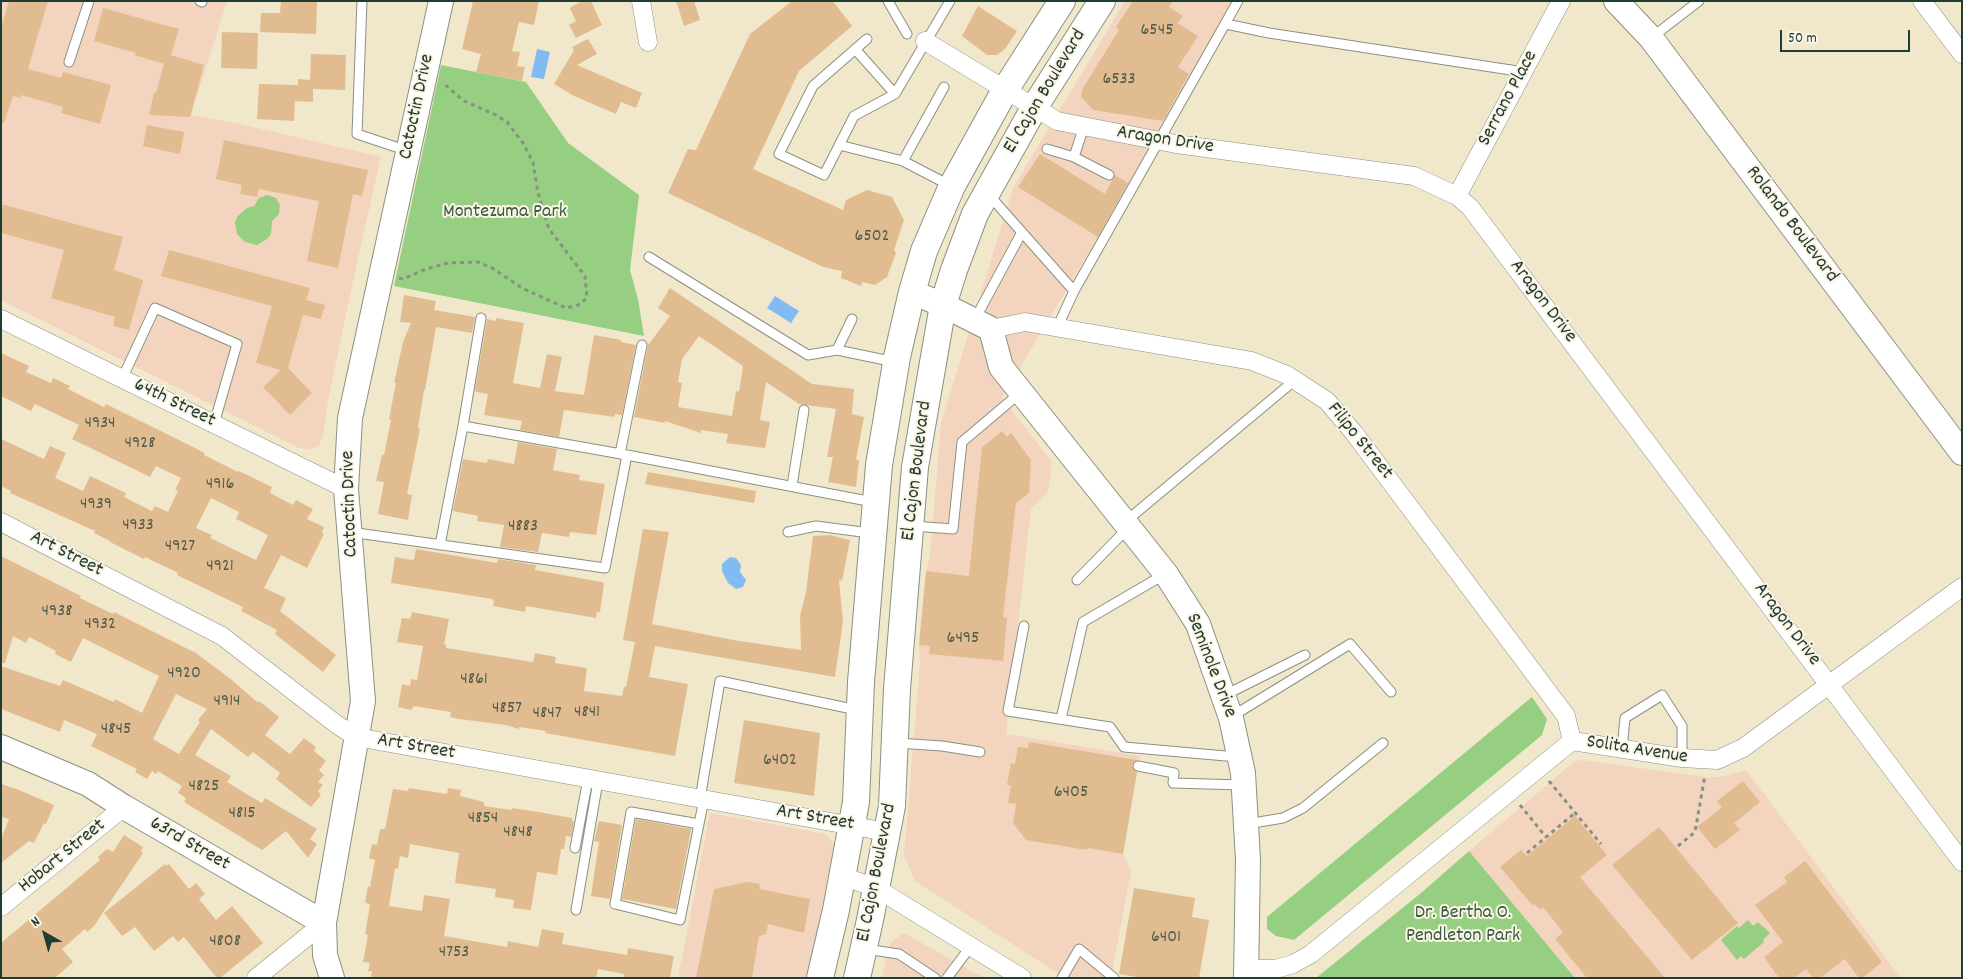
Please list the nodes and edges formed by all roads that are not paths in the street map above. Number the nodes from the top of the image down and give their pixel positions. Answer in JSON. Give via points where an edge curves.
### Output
{"nodes":[{"id":1,"x":89,"y":1,"type":"edge"},
{"id":2,"x":362,"y":1,"type":"edge"},
{"id":3,"x":441,"y":1,"type":"edge"},
{"id":4,"x":641,"y":1,"type":"edge"},
{"id":5,"x":888,"y":1,"type":"edge"},
{"id":6,"x":950,"y":1,"type":"edge"},
{"id":7,"x":1062,"y":1,"type":"edge"},
{"id":8,"x":1102,"y":1,"type":"edge"},
{"id":9,"x":1238,"y":1,"type":"edge"},
{"id":10,"x":1561,"y":1,"type":"edge"},
{"id":11,"x":1616,"y":1,"type":"edge"},
{"id":12,"x":1699,"y":1,"type":"edge"},
{"id":13,"x":1922,"y":1,"type":"edge"},
{"id":14,"x":1226,"y":24,"type":"junction"},
{"id":15,"x":907,"y":34,"type":"dead end"},
{"id":16,"x":1651,"y":38,"type":"junction"},
{"id":17,"x":868,"y":39,"type":"dead end"},
{"id":18,"x":925,"y":41,"type":"junction"},
{"id":19,"x":648,"y":42,"type":"dead end"},
{"id":20,"x":855,"y":49,"type":"junction"},
{"id":21,"x":1962,"y":54,"type":"edge"},
{"id":22,"x":69,"y":62,"type":"dead end"},
{"id":23,"x":1524,"y":72,"type":"junction"},
{"id":24,"x":944,"y":87,"type":"dead end"},
{"id":25,"x":1005,"y":90,"type":"junction"},
{"id":26,"x":895,"y":94,"type":"junction"},
{"id":27,"x":1034,"y":108,"type":"junction"},
{"id":28,"x":1084,"y":126,"type":"junction"},
{"id":29,"x":1159,"y":141,"type":"junction"},
{"id":30,"x":839,"y":145,"type":"junction"},
{"id":31,"x":1047,"y":149,"type":"dead end"},
{"id":32,"x":408,"y":151,"type":"junction"},
{"id":33,"x":1074,"y":157,"type":"junction"},
{"id":34,"x":903,"y":161,"type":"junction"},
{"id":35,"x":1109,"y":175,"type":"dead end"},
{"id":36,"x":952,"y":186,"type":"junction"},
{"id":37,"x":987,"y":193,"type":"junction"},
{"id":38,"x":1457,"y":196,"type":"junction"},
{"id":39,"x":1022,"y":232,"type":"junction"},
{"id":40,"x":649,"y":257,"type":"dead end"},
{"id":41,"x":1074,"y":291,"type":"junction"},
{"id":42,"x":912,"y":292,"type":"junction"},
{"id":43,"x":943,"y":305,"type":"junction"},
{"id":44,"x":481,"y":318,"type":"dead end"},
{"id":45,"x":852,"y":319,"type":"dead end"},
{"id":46,"x":1,"y":320,"type":"edge"},
{"id":47,"x":982,"y":325,"type":"junction"},
{"id":48,"x":1057,"y":328,"type":"junction"},
{"id":49,"x":642,"y":345,"type":"dead end"},
{"id":50,"x":837,"y":350,"type":"junction"},
{"id":51,"x":896,"y":363,"type":"junction"},
{"id":52,"x":122,"y":379,"type":"junction"},
{"id":53,"x":1295,"y":380,"type":"junction"},
{"id":54,"x":1021,"y":392,"type":"junction"},
{"id":55,"x":804,"y":410,"type":"dead end"},
{"id":56,"x":214,"y":424,"type":"junction"},
{"id":57,"x":463,"y":426,"type":"junction"},
{"id":58,"x":1962,"y":453,"type":"edge"},
{"id":59,"x":623,"y":454,"type":"junction"},
{"id":60,"x":792,"y":486,"type":"junction"},
{"id":61,"x":346,"y":489,"type":"junction"},
{"id":62,"x":876,"y":502,"type":"junction"},
{"id":63,"x":1,"y":522,"type":"edge"},
{"id":64,"x":1127,"y":524,"type":"junction"},
{"id":65,"x":910,"y":526,"type":"junction"},
{"id":66,"x":350,"y":532,"type":"junction"},
{"id":67,"x":788,"y":532,"type":"dead end"},
{"id":68,"x":873,"y":533,"type":"junction"},
{"id":69,"x":440,"y":545,"type":"junction"},
{"id":70,"x":1166,"y":574,"type":"junction"},
{"id":71,"x":1077,"y":580,"type":"dead end"},
{"id":72,"x":1962,"y":587,"type":"edge"},
{"id":73,"x":1024,"y":626,"type":"dead end"},
{"id":74,"x":1305,"y":655,"type":"dead end"},
{"id":75,"x":1830,"y":685,"type":"junction"},
{"id":76,"x":1391,"y":692,"type":"dead end"},
{"id":77,"x":1227,"y":707,"type":"junction"},
{"id":78,"x":860,"y":711,"type":"junction"},
{"id":79,"x":1061,"y":719,"type":"junction"},
{"id":80,"x":356,"y":737,"type":"junction"},
{"id":81,"x":1572,"y":741,"type":"junction"},
{"id":82,"x":1383,"y":742,"type":"dead end"},
{"id":83,"x":895,"y":743,"type":"junction"},
{"id":84,"x":1,"y":747,"type":"edge"},
{"id":85,"x":1622,"y":749,"type":"junction"},
{"id":86,"x":980,"y":752,"type":"dead end"},
{"id":87,"x":1240,"y":757,"type":"junction"},
{"id":88,"x":1682,"y":758,"type":"junction"},
{"id":89,"x":1138,"y":766,"type":"dead end"},
{"id":90,"x":593,"y":780,"type":"junction"},
{"id":91,"x":1244,"y":785,"type":"junction"},
{"id":92,"x":702,"y":799,"type":"junction"},
{"id":93,"x":124,"y":807,"type":"junction"},
{"id":94,"x":699,"y":824,"type":"junction"},
{"id":95,"x":1247,"y":824,"type":"junction"},
{"id":96,"x":852,"y":826,"type":"junction"},
{"id":97,"x":887,"y":832,"type":"junction"},
{"id":98,"x":574,"y":848,"type":"dead end"},
{"id":99,"x":1962,"y":862,"type":"edge"},
{"id":100,"x":842,"y":876,"type":"junction"},
{"id":101,"x":876,"y":888,"type":"junction"},
{"id":102,"x":1,"y":908,"type":"edge"},
{"id":103,"x":576,"y":910,"type":"dead end"},
{"id":104,"x":324,"y":923,"type":"junction"},
{"id":105,"x":971,"y":946,"type":"junction"},
{"id":106,"x":863,"y":949,"type":"junction"},
{"id":107,"x":1246,"y":973,"type":"edge"},
{"id":108,"x":256,"y":978,"type":"edge"},
{"id":109,"x":332,"y":978,"type":"edge"},
{"id":110,"x":820,"y":978,"type":"edge"},
{"id":111,"x":857,"y":978,"type":"edge"},
{"id":112,"x":934,"y":978,"type":"edge"},
{"id":113,"x":948,"y":978,"type":"edge"},
{"id":114,"x":1022,"y":978,"type":"edge"},
{"id":115,"x":1062,"y":978,"type":"edge"},
{"id":116,"x":1114,"y":978,"type":"edge"}],
"edges":[{"from":1,"to":22,"type":"lane"},
{"from":2,"to":32,"type":"lane","via":[[358,134]]},
{"from":3,"to":32,"type":"street","name":"Catoctin Drive"},
{"from":4,"to":19,"type":"street"},
{"from":5,"to":15,"type":"lane"},
{"from":6,"to":18,"type":"lane"},
{"from":7,"to":25,"type":"main road","name":"El Cajon Boulevard"},
{"from":8,"to":27,"type":"main road","name":"El Cajon Boulevard"},
{"from":9,"to":14,"type":"lane"},
{"from":10,"to":23,"type":"street","name":"Serrano Place"},
{"from":11,"to":16,"type":"street","name":"Rolando Boulevard"},
{"from":12,"to":16,"type":"lane"},
{"from":13,"to":21,"type":"street"},
{"from":14,"to":23,"type":"lane"},
{"from":14,"to":29,"type":"lane"},
{"from":16,"to":58,"type":"street","name":"Rolando Boulevard"},
{"from":17,"to":20,"type":"lane"},
{"from":18,"to":25,"type":"street","name":"Aragon Drive"},
{"from":18,"to":26,"type":"lane"},
{"from":20,"to":26,"type":"lane"},
{"from":20,"to":30,"type":"lane","via":[[813,86],[780,154],[824,175]]},
{"from":23,"to":38,"type":"street","name":"Serrano Place"},
{"from":24,"to":34,"type":"lane"},
{"from":25,"to":27,"type":"street","name":"Aragon Drive"},
{"from":25,"to":36,"type":"main road","name":"El Cajon Boulevard"},
{"from":26,"to":30,"type":"lane","via":[[854,116]]},
{"from":27,"to":28,"type":"street","name":"Aragon Drive","via":[[1057,121]]},
{"from":27,"to":37,"type":"main road","name":"El Cajon Boulevard"},
{"from":28,"to":29,"type":"street","name":"Aragon Drive"},
{"from":28,"to":33,"type":"lane"},
{"from":29,"to":38,"type":"street","name":"Aragon Drive","via":[[1414,176]]},
{"from":29,"to":41,"type":"lane"},
{"from":30,"to":34,"type":"lane"},
{"from":31,"to":33,"type":"lane"},
{"from":32,"to":61,"type":"street","name":"Catoctin Drive","via":[[350,418]]},
{"from":33,"to":35,"type":"lane"},
{"from":34,"to":36,"type":"lane"},
{"from":36,"to":42,"type":"main road","name":"El Cajon Boulevard","via":[[924,251]]},
{"from":37,"to":39,"type":"lane"},
{"from":37,"to":43,"type":"main road","name":"El Cajon Boulevard","via":[[972,222]]},
{"from":38,"to":75,"type":"street","name":"Aragon Drive","via":[[1470,207]]},
{"from":39,"to":41,"type":"lane"},
{"from":39,"to":47,"type":"lane"},
{"from":40,"to":50,"type":"lane","via":[[808,355]]},
{"from":41,"to":48,"type":"lane"},
{"from":42,"to":43,"type":"street"},
{"from":42,"to":51,"type":"main road","name":"El Cajon Boulevard"},
{"from":43,"to":47,"type":"street"},
{"from":43,"to":65,"type":"main road","name":"El Cajon Boulevard","via":[[915,467]]},
{"from":44,"to":57,"type":"lane"},
{"from":45,"to":50,"type":"lane"},
{"from":46,"to":52,"type":"street","name":"64th Street"},
{"from":47,"to":48,"type":"street","name":"Filipo Street","via":[[1025,322]]},
{"from":47,"to":54,"type":"street","name":"Seminole Drive","via":[[1001,367]]},
{"from":48,"to":53,"type":"street","name":"Filipo Street","via":[[1252,361]]},
{"from":49,"to":59,"type":"lane"},
{"from":50,"to":51,"type":"lane"},
{"from":51,"to":62,"type":"main road","name":"El Cajon Boulevard"},
{"from":52,"to":56,"type":"street","name":"64th Street"},
{"from":52,"to":56,"type":"lane","via":[[155,308],[237,344]]},
{"from":53,"to":64,"type":"lane"},
{"from":53,"to":81,"type":"street","name":"Filipo Street","via":[[1327,401],[1354,433],[1566,716]]},
{"from":54,"to":64,"type":"street","name":"Seminole Drive"},
{"from":54,"to":65,"type":"lane","via":[[962,442],[953,529]]},
{"from":55,"to":60,"type":"lane"},
{"from":56,"to":61,"type":"street","name":"64th Street"},
{"from":57,"to":59,"type":"lane"},
{"from":57,"to":69,"type":"lane"},
{"from":59,"to":60,"type":"lane"},
{"from":59,"to":69,"type":"lane","via":[[605,568]]},
{"from":60,"to":62,"type":"lane"},
{"from":61,"to":66,"type":"street","name":"Catoctin Drive"},
{"from":62,"to":68,"type":"main road","name":"El Cajon Boulevard"},
{"from":63,"to":80,"type":"street","name":"Art Street","via":[[222,636]]},
{"from":64,"to":70,"type":"street","name":"Seminole Drive"},
{"from":64,"to":71,"type":"lane"},
{"from":65,"to":83,"type":"main road","name":"El Cajon Boulevard"},
{"from":66,"to":69,"type":"lane"},
{"from":66,"to":80,"type":"street","name":"Catoctin Drive","via":[[363,701]]},
{"from":67,"to":68,"type":"lane","via":[[816,526]]},
{"from":68,"to":78,"type":"main road","name":"El Cajon Boulevard"},
{"from":70,"to":77,"type":"street","name":"Seminole Drive","via":[[1198,624]]},
{"from":70,"to":79,"type":"lane","via":[[1083,622]]},
{"from":72,"to":75,"type":"street","name":"Solita Avenue"},
{"from":73,"to":79,"type":"lane","via":[[1008,711]]},
{"from":74,"to":77,"type":"lane"},
{"from":75,"to":88,"type":"street","name":"Solita Avenue","via":[[1743,748],[1717,760]]},
{"from":75,"to":99,"type":"street","name":"Aragon Drive"},
{"from":76,"to":77,"type":"lane","via":[[1350,644]]},
{"from":77,"to":87,"type":"street","name":"Seminole Drive"},
{"from":78,"to":92,"type":"lane","via":[[720,681]]},
{"from":78,"to":96,"type":"main road","name":"El Cajon Boulevard"},
{"from":79,"to":87,"type":"lane","via":[[1110,726],[1124,748]]},
{"from":80,"to":90,"type":"street","name":"Art Street"},
{"from":80,"to":104,"type":"street","name":"Catoctin Drive"},
{"from":81,"to":85,"type":"street","name":"Solita Avenue"},
{"from":81,"to":107,"type":"street","name":"Solita Avenue","via":[[1311,954],[1276,970]]},
{"from":82,"to":95,"type":"lane","via":[[1303,808],[1283,818]]},
{"from":83,"to":86,"type":"lane"},
{"from":83,"to":97,"type":"main road","name":"El Cajon Boulevard","via":[[892,806]]},
{"from":84,"to":93,"type":"street","name":"63rd Street","via":[[88,784]]},
{"from":85,"to":88,"type":"street","name":"Solita Avenue"},
{"from":85,"to":88,"type":"lane","via":[[1625,718],[1662,695],[1682,726]]},
{"from":87,"to":91,"type":"street","name":"Seminole Drive"},
{"from":89,"to":91,"type":"lane","via":[[1174,773],[1173,783]]},
{"from":90,"to":92,"type":"street","name":"Art Street"},
{"from":90,"to":98,"type":"lane"},
{"from":90,"to":103,"type":"lane"},
{"from":91,"to":95,"type":"street","name":"Seminole Drive"},
{"from":92,"to":94,"type":"lane"},
{"from":92,"to":96,"type":"street","name":"Art Street"},
{"from":93,"to":102,"type":"street","name":"Hobart Street"},
{"from":93,"to":104,"type":"street","name":"63rd Street"},
{"from":94,"to":94,"type":"lane","via":[[680,920],[615,904],[631,812]]},
{"from":95,"to":107,"type":"street","name":"Seminole Drive"},
{"from":96,"to":97,"type":"street","name":"Art Street"},
{"from":96,"to":100,"type":"main road","name":"El Cajon Boulevard"},
{"from":97,"to":101,"type":"main road","name":"El Cajon Boulevard"},
{"from":100,"to":101,"type":"street"},
{"from":100,"to":110,"type":"main road","name":"El Cajon Boulevard"},
{"from":101,"to":105,"type":"street"},
{"from":101,"to":106,"type":"main road","name":"El Cajon Boulevard"},
{"from":104,"to":108,"type":"street"},
{"from":104,"to":109,"type":"street","via":[[325,955]]},
{"from":105,"to":113,"type":"lane"},
{"from":105,"to":114,"type":"street"},
{"from":106,"to":111,"type":"main road","name":"El Cajon Boulevard"},
{"from":106,"to":112,"type":"lane","via":[[899,954]]},
{"from":115,"to":116,"type":"lane","via":[[1079,949]]}]}
